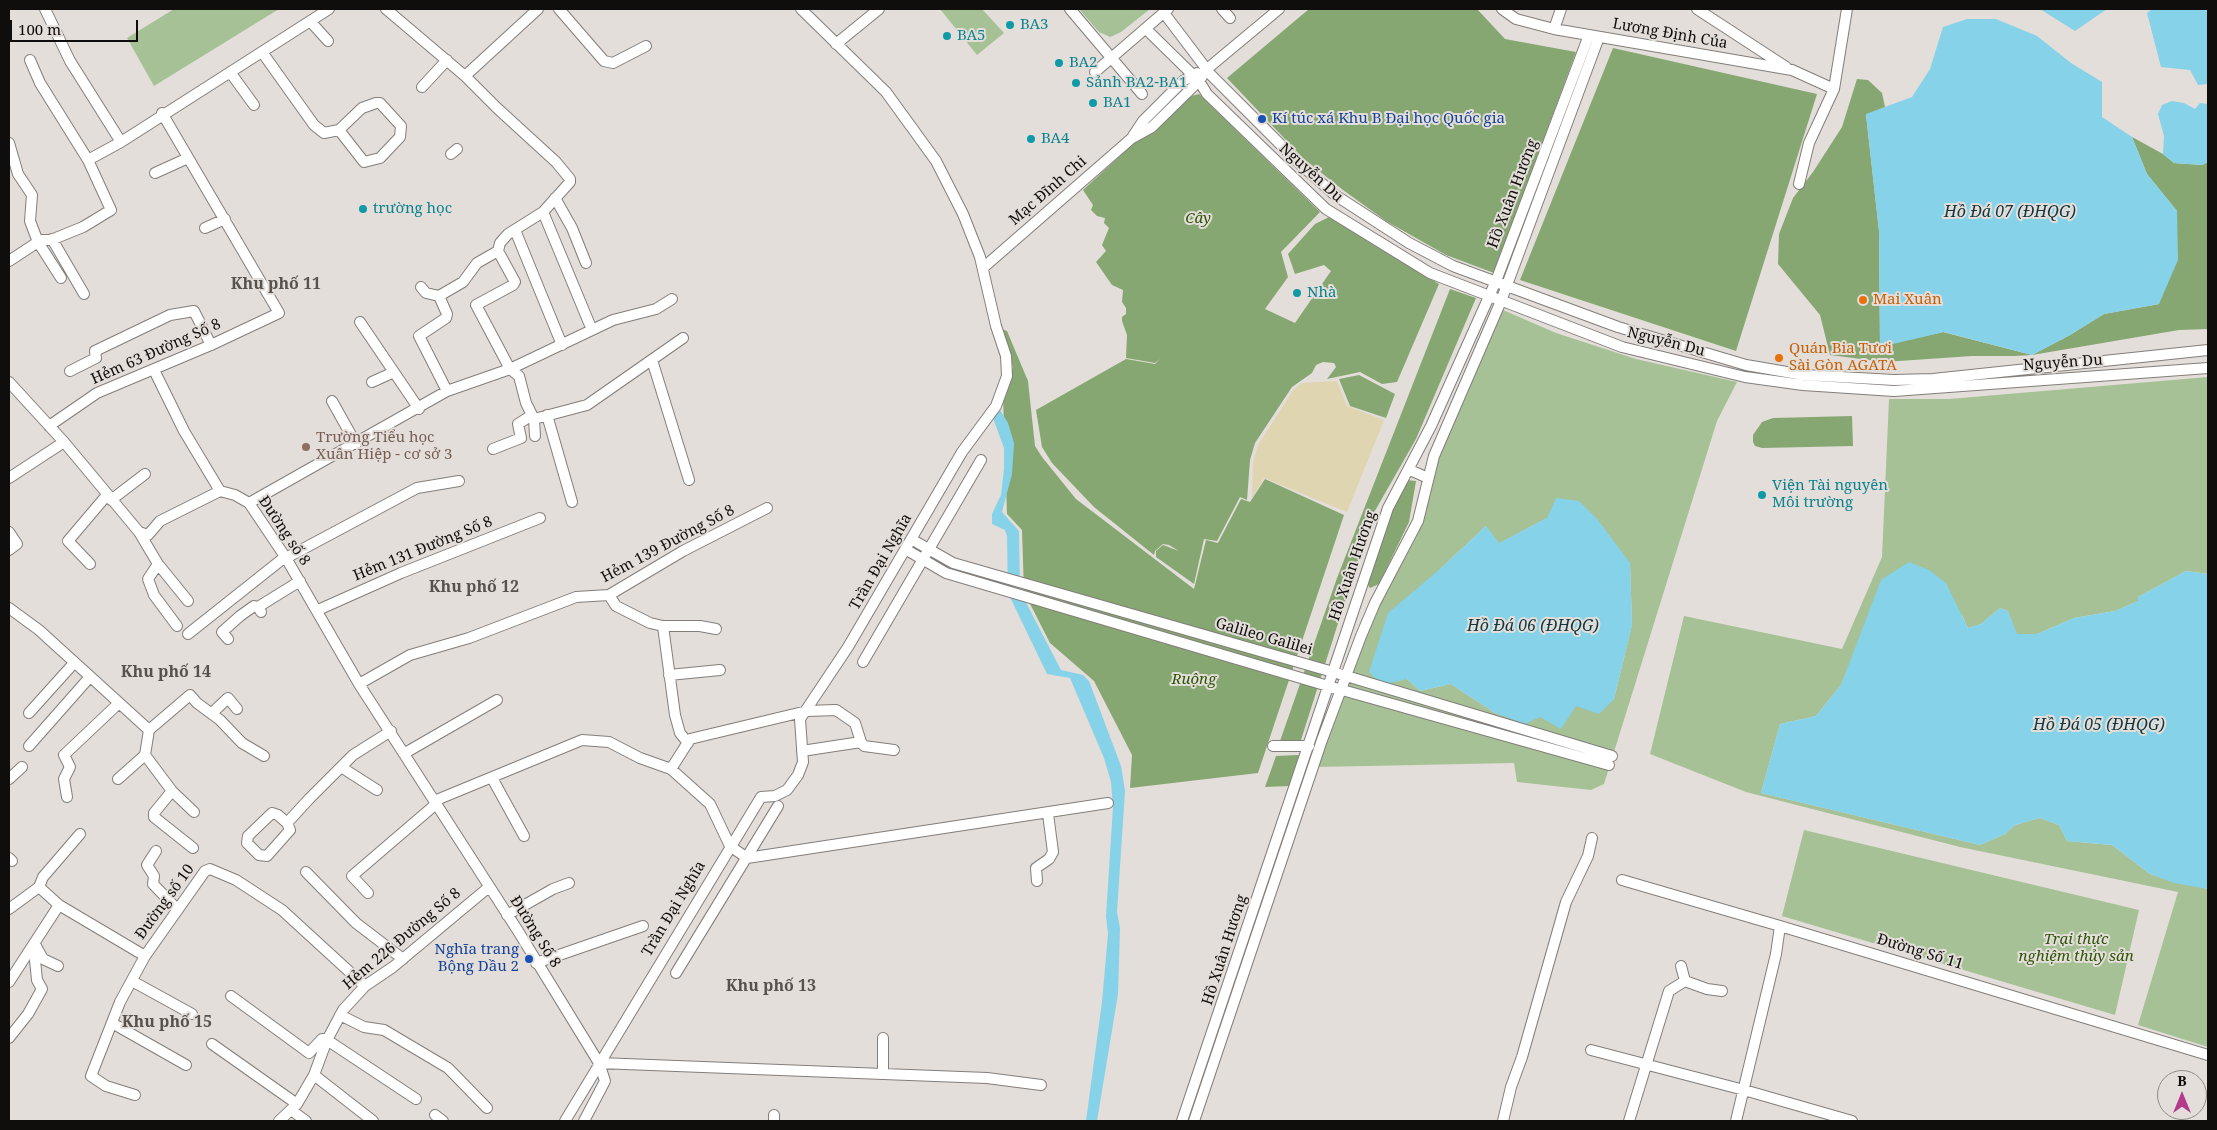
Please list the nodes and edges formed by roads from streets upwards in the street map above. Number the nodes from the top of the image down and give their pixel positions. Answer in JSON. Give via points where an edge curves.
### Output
{"nodes":[{"id":1,"x":45,"y":9,"type":"edge"},
{"id":2,"x":329,"y":9,"type":"edge"},
{"id":3,"x":386,"y":9,"type":"edge"},
{"id":4,"x":538,"y":9,"type":"edge"},
{"id":5,"x":559,"y":9,"type":"edge"},
{"id":6,"x":800,"y":9,"type":"edge"},
{"id":7,"x":879,"y":9,"type":"edge"},
{"id":8,"x":1070,"y":9,"type":"edge"},
{"id":9,"x":1222,"y":9,"type":"edge"},
{"id":10,"x":1279,"y":9,"type":"edge"},
{"id":11,"x":1502,"y":9,"type":"edge"},
{"id":12,"x":1562,"y":9,"type":"edge"},
{"id":13,"x":1697,"y":9,"type":"edge"},
{"id":14,"x":1847,"y":9,"type":"edge"},
{"id":15,"x":1166,"y":11,"type":"edge"},
{"id":16,"x":1712,"y":13,"type":"edge"},
{"id":17,"x":1230,"y":18,"type":"dead end"},
{"id":18,"x":310,"y":21,"type":"junction"},
{"id":19,"x":1146,"y":29,"type":"junction"},
{"id":20,"x":1554,"y":29,"type":"junction"},
{"id":21,"x":1594,"y":36,"type":"junction"},
{"id":22,"x":328,"y":41,"type":"dead end"},
{"id":23,"x":836,"y":44,"type":"junction"},
{"id":24,"x":646,"y":46,"type":"dead end"},
{"id":25,"x":262,"y":52,"type":"junction"},
{"id":26,"x":1112,"y":58,"type":"junction"},
{"id":27,"x":30,"y":60,"type":"dead end"},
{"id":28,"x":447,"y":60,"type":"junction"},
{"id":29,"x":1208,"y":69,"type":"junction"},
{"id":30,"x":1792,"y":70,"type":"junction"},
{"id":31,"x":230,"y":72,"type":"junction"},
{"id":32,"x":1095,"y":72,"type":"dead end"},
{"id":33,"x":465,"y":76,"type":"junction"},
{"id":34,"x":1196,"y":78,"type":"junction"},
{"id":35,"x":422,"y":87,"type":"dead end"},
{"id":36,"x":1834,"y":89,"type":"junction"},
{"id":37,"x":1142,"y":94,"type":"dead end"},
{"id":38,"x":254,"y":105,"type":"dead end"},
{"id":39,"x":162,"y":113,"type":"junction"},
{"id":40,"x":339,"y":130,"type":"junction"},
{"id":41,"x":121,"y":142,"type":"junction"},
{"id":42,"x":9,"y":144,"type":"edge"},
{"id":43,"x":188,"y":158,"type":"junction"},
{"id":44,"x":88,"y":160,"type":"junction"},
{"id":45,"x":155,"y":172,"type":"dead end"},
{"id":46,"x":1799,"y":184,"type":"dead end"},
{"id":47,"x":555,"y":198,"type":"junction"},
{"id":48,"x":543,"y":212,"type":"junction"},
{"id":49,"x":225,"y":219,"type":"junction"},
{"id":50,"x":204,"y":228,"type":"dead end"},
{"id":51,"x":515,"y":230,"type":"junction"},
{"id":52,"x":52,"y":239,"type":"junction"},
{"id":53,"x":38,"y":242,"type":"junction"},
{"id":54,"x":498,"y":251,"type":"junction"},
{"id":55,"x":9,"y":261,"type":"edge"},
{"id":56,"x":586,"y":263,"type":"dead end"},
{"id":57,"x":1452,"y":266,"type":"junction"},
{"id":58,"x":984,"y":268,"type":"junction"},
{"id":59,"x":60,"y":278,"type":"dead end"},
{"id":60,"x":1447,"y":280,"type":"junction"},
{"id":61,"x":1496,"y":281,"type":"junction"},
{"id":62,"x":1507,"y":286,"type":"junction"},
{"id":63,"x":421,"y":287,"type":"dead end"},
{"id":64,"x":84,"y":294,"type":"dead end"},
{"id":65,"x":439,"y":296,"type":"junction"},
{"id":66,"x":1489,"y":296,"type":"junction"},
{"id":67,"x":672,"y":299,"type":"dead end"},
{"id":68,"x":1502,"y":301,"type":"junction"},
{"id":69,"x":360,"y":322,"type":"dead end"},
{"id":70,"x":592,"y":330,"type":"junction"},
{"id":71,"x":683,"y":338,"type":"dead end"},
{"id":72,"x":211,"y":345,"type":"junction"},
{"id":73,"x":562,"y":345,"type":"junction"},
{"id":74,"x":2208,"y":350,"type":"edge"},
{"id":75,"x":652,"y":360,"type":"junction"},
{"id":76,"x":1746,"y":365,"type":"junction"},
{"id":77,"x":2208,"y":368,"type":"edge"},
{"id":78,"x":510,"y":369,"type":"junction"},
{"id":79,"x":154,"y":370,"type":"junction"},
{"id":80,"x":70,"y":371,"type":"dead end"},
{"id":81,"x":394,"y":372,"type":"junction"},
{"id":82,"x":1742,"y":377,"type":"junction"},
{"id":83,"x":9,"y":382,"type":"edge"},
{"id":84,"x":372,"y":382,"type":"dead end"},
{"id":85,"x":447,"y":392,"type":"junction"},
{"id":86,"x":332,"y":401,"type":"dead end"},
{"id":87,"x":419,"y":408,"type":"junction"},
{"id":88,"x":547,"y":415,"type":"junction"},
{"id":89,"x":533,"y":417,"type":"junction"},
{"id":90,"x":50,"y":426,"type":"junction"},
{"id":91,"x":535,"y":436,"type":"dead end"},
{"id":92,"x":64,"y":442,"type":"junction"},
{"id":93,"x":356,"y":444,"type":"junction"},
{"id":94,"x":493,"y":449,"type":"dead end"},
{"id":95,"x":981,"y":460,"type":"dead end"},
{"id":96,"x":1410,"y":470,"type":"junction"},
{"id":97,"x":145,"y":474,"type":"dead end"},
{"id":98,"x":9,"y":478,"type":"edge"},
{"id":99,"x":1428,"y":478,"type":"junction"},
{"id":100,"x":689,"y":480,"type":"dead end"},
{"id":101,"x":459,"y":481,"type":"dead end"},
{"id":102,"x":220,"y":491,"type":"junction"},
{"id":103,"x":109,"y":498,"type":"junction"},
{"id":104,"x":572,"y":502,"type":"dead end"},
{"id":105,"x":249,"y":503,"type":"junction"},
{"id":106,"x":767,"y":508,"type":"dead end"},
{"id":107,"x":540,"y":518,"type":"dead end"},
{"id":108,"x":9,"y":532,"type":"edge"},
{"id":109,"x":139,"y":532,"type":"junction"},
{"id":110,"x":911,"y":539,"type":"junction"},
{"id":111,"x":905,"y":549,"type":"junction"},
{"id":112,"x":929,"y":549,"type":"junction"},
{"id":113,"x":9,"y":550,"type":"edge"},
{"id":114,"x":286,"y":557,"type":"junction"},
{"id":115,"x":923,"y":559,"type":"junction"},
{"id":116,"x":90,"y":564,"type":"dead end"},
{"id":117,"x":158,"y":564,"type":"junction"},
{"id":118,"x":962,"y":566,"type":"junction"},
{"id":119,"x":958,"y":577,"type":"junction"},
{"id":120,"x":300,"y":581,"type":"junction"},
{"id":121,"x":609,"y":595,"type":"junction"},
{"id":122,"x":1358,"y":596,"type":"junction"},
{"id":123,"x":188,"y":602,"type":"dead end"},
{"id":124,"x":1375,"y":603,"type":"junction"},
{"id":125,"x":9,"y":608,"type":"edge"},
{"id":126,"x":318,"y":610,"type":"junction"},
{"id":127,"x":178,"y":626,"type":"dead end"},
{"id":128,"x":663,"y":626,"type":"junction"},
{"id":129,"x":716,"y":629,"type":"dead end"},
{"id":130,"x":188,"y":634,"type":"dead end"},
{"id":131,"x":228,"y":639,"type":"dead end"},
{"id":132,"x":863,"y":662,"type":"dead end"},
{"id":133,"x":74,"y":663,"type":"junction"},
{"id":134,"x":720,"y":670,"type":"dead end"},
{"id":135,"x":1333,"y":672,"type":"junction"},
{"id":136,"x":669,"y":674,"type":"junction"},
{"id":137,"x":1346,"y":676,"type":"junction"},
{"id":138,"x":89,"y":678,"type":"junction"},
{"id":139,"x":359,"y":684,"type":"junction"},
{"id":140,"x":1328,"y":686,"type":"junction"},
{"id":141,"x":1341,"y":690,"type":"junction"},
{"id":142,"x":497,"y":700,"type":"dead end"},
{"id":143,"x":119,"y":703,"type":"junction"},
{"id":144,"x":237,"y":709,"type":"dead end"},
{"id":145,"x":807,"y":710,"type":"junction"},
{"id":146,"x":29,"y":712,"type":"dead end"},
{"id":147,"x":212,"y":713,"type":"junction"},
{"id":148,"x":149,"y":730,"type":"junction"},
{"id":149,"x":390,"y":731,"type":"junction"},
{"id":150,"x":861,"y":742,"type":"junction"},
{"id":151,"x":688,"y":743,"type":"junction"},
{"id":152,"x":29,"y":746,"type":"dead end"},
{"id":153,"x":1273,"y":746,"type":"dead end"},
{"id":154,"x":1309,"y":746,"type":"junction"},
{"id":155,"x":894,"y":750,"type":"dead end"},
{"id":156,"x":802,"y":751,"type":"junction"},
{"id":157,"x":405,"y":753,"type":"junction"},
{"id":158,"x":145,"y":755,"type":"junction"},
{"id":159,"x":264,"y":756,"type":"dead end"},
{"id":160,"x":22,"y":767,"type":"dead end"},
{"id":161,"x":341,"y":767,"type":"junction"},
{"id":162,"x":672,"y":769,"type":"junction"},
{"id":163,"x":492,"y":778,"type":"junction"},
{"id":164,"x":9,"y":779,"type":"edge"},
{"id":165,"x":118,"y":779,"type":"dead end"},
{"id":166,"x":377,"y":790,"type":"dead end"},
{"id":167,"x":172,"y":791,"type":"junction"},
{"id":168,"x":67,"y":797,"type":"dead end"},
{"id":169,"x":435,"y":803,"type":"junction"},
{"id":170,"x":1108,"y":803,"type":"dead end"},
{"id":171,"x":778,"y":806,"type":"dead end"},
{"id":172,"x":194,"y":812,"type":"dead end"},
{"id":173,"x":1048,"y":814,"type":"junction"},
{"id":174,"x":287,"y":823,"type":"junction"},
{"id":175,"x":80,"y":834,"type":"dead end"},
{"id":176,"x":524,"y":836,"type":"dead end"},
{"id":177,"x":1592,"y":838,"type":"dead end"},
{"id":178,"x":730,"y":846,"type":"junction"},
{"id":179,"x":193,"y":848,"type":"dead end"},
{"id":180,"x":156,"y":852,"type":"dead end"},
{"id":181,"x":747,"y":858,"type":"junction"},
{"id":182,"x":306,"y":872,"type":"dead end"},
{"id":183,"x":1622,"y":880,"type":"dead end"},
{"id":184,"x":1037,"y":881,"type":"dead end"},
{"id":185,"x":569,"y":883,"type":"dead end"},
{"id":186,"x":39,"y":887,"type":"junction"},
{"id":187,"x":489,"y":887,"type":"junction"},
{"id":188,"x":368,"y":893,"type":"dead end"},
{"id":189,"x":59,"y":905,"type":"junction"},
{"id":190,"x":9,"y":909,"type":"edge"},
{"id":191,"x":178,"y":909,"type":"junction"},
{"id":192,"x":507,"y":915,"type":"junction"},
{"id":193,"x":643,"y":926,"type":"dead end"},
{"id":194,"x":1780,"y":926,"type":"junction"},
{"id":195,"x":37,"y":947,"type":"junction"},
{"id":196,"x":145,"y":956,"type":"junction"},
{"id":197,"x":403,"y":959,"type":"junction"},
{"id":198,"x":536,"y":963,"type":"junction"},
{"id":199,"x":58,"y":966,"type":"dead end"},
{"id":200,"x":1681,"y":966,"type":"dead end"},
{"id":201,"x":676,"y":973,"type":"dead end"},
{"id":202,"x":132,"y":981,"type":"junction"},
{"id":203,"x":1685,"y":981,"type":"junction"},
{"id":204,"x":9,"y":982,"type":"edge"},
{"id":205,"x":365,"y":986,"type":"junction"},
{"id":206,"x":1722,"y":991,"type":"dead end"},
{"id":207,"x":231,"y":996,"type":"dead end"},
{"id":208,"x":192,"y":1014,"type":"dead end"},
{"id":209,"x":340,"y":1015,"type":"junction"},
{"id":210,"x":112,"y":1023,"type":"junction"},
{"id":211,"x":1216,"y":1025,"type":"junction"},
{"id":212,"x":1227,"y":1028,"type":"junction"},
{"id":213,"x":9,"y":1038,"type":"edge"},
{"id":214,"x":883,"y":1038,"type":"dead end"},
{"id":215,"x":327,"y":1040,"type":"junction"},
{"id":216,"x":212,"y":1044,"type":"dead end"},
{"id":217,"x":1591,"y":1050,"type":"dead end"},
{"id":218,"x":2208,"y":1055,"type":"edge"},
{"id":219,"x":598,"y":1064,"type":"junction"},
{"id":220,"x":186,"y":1065,"type":"dead end"},
{"id":221,"x":1645,"y":1065,"type":"junction"},
{"id":222,"x":883,"y":1074,"type":"junction"},
{"id":223,"x":314,"y":1075,"type":"junction"},
{"id":224,"x":1041,"y":1085,"type":"dead end"},
{"id":225,"x":1744,"y":1090,"type":"junction"},
{"id":226,"x":135,"y":1096,"type":"dead end"},
{"id":227,"x":416,"y":1099,"type":"dead end"},
{"id":228,"x":294,"y":1107,"type":"junction"},
{"id":229,"x":487,"y":1108,"type":"dead end"},
{"id":230,"x":279,"y":1121,"type":"edge"},
{"id":231,"x":306,"y":1121,"type":"edge"},
{"id":232,"x":374,"y":1121,"type":"edge"},
{"id":233,"x":564,"y":1121,"type":"edge"},
{"id":234,"x":584,"y":1121,"type":"edge"},
{"id":235,"x":1182,"y":1121,"type":"edge"},
{"id":236,"x":1194,"y":1121,"type":"edge"},
{"id":237,"x":1503,"y":1121,"type":"edge"},
{"id":238,"x":1629,"y":1121,"type":"edge"},
{"id":239,"x":1736,"y":1121,"type":"edge"},
{"id":240,"x":1852,"y":1121,"type":"edge"}],
"edges":[{"from":1,"to":41,"type":"street","via":[[70,61]]},
{"from":2,"to":18,"type":"street"},
{"from":3,"to":28,"type":"street"},
{"from":4,"to":33,"type":"street"},
{"from":5,"to":24,"type":"street","via":[[604,61],[613,64]]},
{"from":6,"to":23,"type":"street","name":"Trần Đại Nghĩa"},
{"from":7,"to":23,"type":"street"},
{"from":8,"to":26,"type":"street"},
{"from":9,"to":17,"type":"street"},
{"from":10,"to":29,"type":"street","name":"Mạc Đĩnh Chi"},
{"from":11,"to":20,"type":"street","name":"Lương Định Của","via":[[1516,19]]},
{"from":12,"to":20,"type":"street"},
{"from":13,"to":16,"type":"street"},
{"from":14,"to":36,"type":"street"},
{"from":15,"to":19,"type":"street"},
{"from":15,"to":29,"type":"street","name":"Nguyễn Du"},
{"from":16,"to":30,"type":"street"},
{"from":18,"to":22,"type":"street"},
{"from":18,"to":25,"type":"street"},
{"from":19,"to":26,"type":"street"},
{"from":19,"to":34,"type":"street","name":"Nguyễn Du"},
{"from":20,"to":21,"type":"street","name":"Lương Định Của"},
{"from":21,"to":30,"type":"street","name":"Lương Định Của"},
{"from":21,"to":61,"type":"street","name":"Hồ Xuân Hương"},
{"from":21,"to":62,"type":"street","name":"Hồ Xuân Hương"},
{"from":23,"to":58,"type":"street","name":"Trần Đại Nghĩa","via":[[886,92],[936,161],[963,214]]},
{"from":25,"to":31,"type":"street"},
{"from":25,"to":40,"type":"street","via":[[314,125],[324,133]]},
{"from":26,"to":32,"type":"street"},
{"from":26,"to":37,"type":"street"},
{"from":27,"to":44,"type":"street","via":[[40,83]]},
{"from":28,"to":33,"type":"street"},
{"from":28,"to":35,"type":"street"},
{"from":29,"to":34,"type":"street","name":"Mạc Đĩnh Chi"},
{"from":29,"to":57,"type":"street","name":"Nguyễn Du","via":[[1292,156],[1335,194],[1409,243]]},
{"from":30,"to":36,"type":"street","name":"Lương Định Của"},
{"from":31,"to":38,"type":"street"},
{"from":31,"to":39,"type":"street"},
{"from":33,"to":47,"type":"street","via":[[570,179]]},
{"from":34,"to":58,"type":"street","name":"Mạc Đĩnh Chi","via":[[1143,121],[1132,138]]},
{"from":34,"to":60,"type":"street","name":"Nguyễn Du","via":[[1207,94],[1326,210],[1408,261]]},
{"from":36,"to":46,"type":"street","via":[[1808,143]]},
{"from":39,"to":41,"type":"street"},
{"from":39,"to":43,"type":"street"},
{"from":40,"to":40,"type":"street","via":[[364,162],[380,158],[400,137],[401,126],[380,103],[376,103],[362,108]]},
{"from":41,"to":44,"type":"street"},
{"from":42,"to":53,"type":"street","via":[[18,174],[32,195],[30,221]]},
{"from":43,"to":45,"type":"street"},
{"from":43,"to":49,"type":"street"},
{"from":44,"to":52,"type":"street","via":[[111,210],[83,227]]},
{"from":47,"to":48,"type":"street"},
{"from":47,"to":56,"type":"street"},
{"from":48,"to":51,"type":"street"},
{"from":48,"to":70,"type":"street"},
{"from":49,"to":50,"type":"street"},
{"from":49,"to":72,"type":"street","name":"Hẻm 63 Đường Số 8","via":[[279,313]]},
{"from":51,"to":54,"type":"street","via":[[508,234]]},
{"from":51,"to":73,"type":"street"},
{"from":52,"to":53,"type":"street"},
{"from":52,"to":64,"type":"street"},
{"from":53,"to":55,"type":"street"},
{"from":53,"to":59,"type":"street"},
{"from":54,"to":65,"type":"street","via":[[476,263],[463,282]]},
{"from":54,"to":78,"type":"street","via":[[515,282],[476,305]]},
{"from":57,"to":60,"type":"street"},
{"from":57,"to":61,"type":"street","name":"Nguyễn Du"},
{"from":58,"to":110,"type":"street","name":"Trần Đại Nghĩa","via":[[1008,376],[996,406],[962,452]]},
{"from":60,"to":66,"type":"street","name":"Nguyễn Du"},
{"from":61,"to":62,"type":"street","name":"Nguyễn Du"},
{"from":61,"to":66,"type":"street","name":"Hồ Xuân Hương"},
{"from":62,"to":68,"type":"street","name":"Hồ Xuân Hương"},
{"from":62,"to":76,"type":"street","name":"Nguyễn Du","via":[[1618,327]]},
{"from":63,"to":65,"type":"street","via":[[426,293]]},
{"from":65,"to":85,"type":"street","via":[[446,318],[419,336]]},
{"from":66,"to":68,"type":"street","name":"Nguyễn Du"},
{"from":66,"to":96,"type":"street","name":"Hồ Xuân Hương"},
{"from":67,"to":70,"type":"street","via":[[656,309],[613,320]]},
{"from":68,"to":82,"type":"street","name":"Nguyễn Du","via":[[1622,347]]},
{"from":68,"to":99,"type":"street","name":"Hồ Xuân Hương","via":[[1434,456]]},
{"from":69,"to":81,"type":"street"},
{"from":70,"to":73,"type":"street"},
{"from":71,"to":75,"type":"street"},
{"from":72,"to":79,"type":"street","name":"Hẻm 63 Đường Số 8"},
{"from":72,"to":80,"type":"street","via":[[194,311],[170,315],[96,351],[96,358]]},
{"from":73,"to":78,"type":"street"},
{"from":74,"to":76,"type":"street","name":"Nguyễn Du","via":[[1933,379],[1804,375]]},
{"from":75,"to":88,"type":"street","via":[[587,405]]},
{"from":75,"to":100,"type":"street"},
{"from":76,"to":82,"type":"street"},
{"from":77,"to":82,"type":"street","name":"Nguyễn Du","via":[[1894,391]]},
{"from":78,"to":85,"type":"street"},
{"from":78,"to":89,"type":"street","via":[[518,376]]},
{"from":79,"to":90,"type":"street","name":"Hẻm 63 Đường Số 8","via":[[97,393]]},
{"from":79,"to":102,"type":"street","via":[[184,431]]},
{"from":81,"to":84,"type":"street"},
{"from":81,"to":87,"type":"street"},
{"from":83,"to":90,"type":"street"},
{"from":85,"to":87,"type":"street"},
{"from":86,"to":93,"type":"street"},
{"from":87,"to":93,"type":"street"},
{"from":88,"to":89,"type":"street"},
{"from":88,"to":104,"type":"street"},
{"from":89,"to":91,"type":"street"},
{"from":89,"to":94,"type":"street","via":[[518,424],[521,438]]},
{"from":90,"to":92,"type":"street"},
{"from":92,"to":98,"type":"street"},
{"from":92,"to":103,"type":"street"},
{"from":93,"to":105,"type":"street"},
{"from":95,"to":112,"type":"street"},
{"from":96,"to":99,"type":"street"},
{"from":96,"to":122,"type":"street","name":"Hồ Xuân Hương","via":[[1388,508]]},
{"from":97,"to":103,"type":"street"},
{"from":99,"to":124,"type":"street","name":"Hồ Xuân Hương","via":[[1418,521]]},
{"from":101,"to":114,"type":"street","via":[[418,488]]},
{"from":102,"to":105,"type":"street","name":"Đường số 8"},
{"from":102,"to":109,"type":"street","via":[[160,521],[148,535]]},
{"from":103,"to":109,"type":"street"},
{"from":103,"to":116,"type":"street","via":[[68,541]]},
{"from":105,"to":114,"type":"street","name":"Đường số 8"},
{"from":106,"to":121,"type":"street","name":"Hẻm 139 Đường Số 8","via":[[683,551]]},
{"from":107,"to":126,"type":"street","name":"Hẻm 131 Đường Số 8"},
{"from":108,"to":113,"type":"street","via":[[17,544]]},
{"from":109,"to":117,"type":"street"},
{"from":110,"to":111,"type":"street","name":"Trần Đại Nghĩa"},
{"from":110,"to":112,"type":"street","name":"Galileo Galilei"},
{"from":111,"to":115,"type":"street","name":"Galileo Galilei"},
{"from":111,"to":145,"type":"street","name":"Trần Đại Nghĩa"},
{"from":112,"to":115,"type":"street"},
{"from":112,"to":118,"type":"street","name":"Galileo Galilei"},
{"from":114,"to":120,"type":"street","name":"Đường số 8"},
{"from":114,"to":130,"type":"street"},
{"from":115,"to":119,"type":"street","name":"Galileo Galilei"},
{"from":115,"to":132,"type":"street"},
{"from":117,"to":123,"type":"street"},
{"from":117,"to":127,"type":"street","via":[[148,580],[154,595]]},
{"from":118,"to":119,"type":"street"},
{"from":118,"to":135,"type":"street","name":"Galileo Galilei"},
{"from":119,"to":140,"type":"street","name":"Galileo Galilei"},
{"from":120,"to":126,"type":"street","name":"Đường số 8"},
{"from":120,"to":131,"type":"street","via":[[259,610],[254,606],[240,616],[222,632]]},
{"from":121,"to":128,"type":"street","via":[[616,606]]},
{"from":121,"to":139,"type":"street","name":"Hẻm 139 Đường Số 8","via":[[576,597],[470,638],[410,655]]},
{"from":122,"to":124,"type":"street"},
{"from":122,"to":135,"type":"street","name":"Hồ Xuân Hương"},
{"from":124,"to":137,"type":"street","name":"Hồ Xuân Hương"},
{"from":125,"to":133,"type":"street","via":[[39,630]]},
{"from":126,"to":139,"type":"street","name":"Đường số 8"},
{"from":128,"to":129,"type":"street"},
{"from":128,"to":136,"type":"street"},
{"from":133,"to":138,"type":"street"},
{"from":133,"to":146,"type":"street"},
{"from":134,"to":136,"type":"street"},
{"from":135,"to":137,"type":"street","name":"Galileo Galilei"},
{"from":135,"to":140,"type":"street","name":"Hồ Xuân Hương"},
{"from":136,"to":151,"type":"street","via":[[680,733]]},
{"from":137,"to":141,"type":"street","name":"Hồ Xuân Hương"},
{"from":137,"to":141,"type":"street","name":"Galileo Galilei","via":[[1611,760]]},
{"from":138,"to":143,"type":"street"},
{"from":138,"to":152,"type":"street"},
{"from":139,"to":149,"type":"street","name":"Đường số 8"},
{"from":140,"to":141,"type":"street","name":"Galileo Galilei"},
{"from":140,"to":154,"type":"street","name":"Hồ Xuân Hương"},
{"from":141,"to":212,"type":"street","name":"Hồ Xuân Hương"},
{"from":142,"to":157,"type":"street"},
{"from":143,"to":148,"type":"street"},
{"from":143,"to":168,"type":"street","via":[[64,755],[70,767],[64,778]]},
{"from":144,"to":147,"type":"street","via":[[228,698]]},
{"from":145,"to":150,"type":"street","via":[[836,710],[847,716],[857,726]]},
{"from":145,"to":151,"type":"street","via":[[690,739]]},
{"from":145,"to":156,"type":"street","name":"Trần Đại Nghĩa","via":[[800,719]]},
{"from":147,"to":148,"type":"street","via":[[190,695]]},
{"from":147,"to":159,"type":"street","via":[[242,743]]},
{"from":148,"to":158,"type":"street"},
{"from":149,"to":157,"type":"street","name":"Đường số 8"},
{"from":149,"to":161,"type":"street","via":[[355,753]]},
{"from":150,"to":155,"type":"street","via":[[867,748]]},
{"from":150,"to":156,"type":"street"},
{"from":151,"to":162,"type":"street"},
{"from":153,"to":154,"type":"street"},
{"from":154,"to":211,"type":"street","name":"Hồ Xuân Hương"},
{"from":156,"to":178,"type":"street","name":"Trần Đại Nghĩa","via":[[798,775],[786,790],[774,796],[761,797]]},
{"from":157,"to":169,"type":"street","name":"Đường số 8"},
{"from":158,"to":165,"type":"street"},
{"from":158,"to":167,"type":"street"},
{"from":160,"to":164,"type":"street"},
{"from":161,"to":166,"type":"street"},
{"from":161,"to":174,"type":"street"},
{"from":162,"to":163,"type":"street","via":[[609,742],[582,740]]},
{"from":162,"to":178,"type":"street","via":[[710,804]]},
{"from":163,"to":169,"type":"street"},
{"from":163,"to":176,"type":"street"},
{"from":167,"to":172,"type":"street"},
{"from":167,"to":179,"type":"street","via":[[154,817]]},
{"from":169,"to":187,"type":"street","name":"Đường Số 8"},
{"from":169,"to":188,"type":"street","via":[[352,876]]},
{"from":170,"to":173,"type":"street"},
{"from":171,"to":181,"type":"street"},
{"from":173,"to":181,"type":"street"},
{"from":173,"to":184,"type":"street","via":[[1053,852],[1036,868]]},
{"from":174,"to":174,"type":"street","via":[[290,830],[267,856],[259,855],[247,843],[248,836],[272,813]]},
{"from":175,"to":186,"type":"street","via":[[43,877]]},
{"from":177,"to":237,"type":"street","via":[[1588,856],[1566,902]]},
{"from":178,"to":181,"type":"street"},
{"from":178,"to":219,"type":"street","name":"Trần Đại Nghĩa"},
{"from":180,"to":191,"type":"street","via":[[147,865],[154,876],[153,884]]},
{"from":181,"to":201,"type":"street"},
{"from":182,"to":197,"type":"street","via":[[356,923]]},
{"from":183,"to":194,"type":"street","name":"Đường Số 11"},
{"from":185,"to":192,"type":"street"},
{"from":186,"to":189,"type":"street","name":"Đường số 10"},
{"from":186,"to":190,"type":"street"},
{"from":187,"to":192,"type":"street","name":"Đường Số 8"},
{"from":187,"to":197,"type":"street","name":"Hẻm 226 Đường Số 8"},
{"from":189,"to":195,"type":"street"},
{"from":189,"to":196,"type":"street","name":"Đường số 10"},
{"from":191,"to":196,"type":"street","name":"Đường số 10"},
{"from":191,"to":205,"type":"street","name":"Đường số 10","via":[[204,871],[210,869],[236,880],[282,910]]},
{"from":192,"to":198,"type":"street","name":"Đường Số 8"},
{"from":193,"to":198,"type":"street"},
{"from":194,"to":218,"type":"street","name":"Đường Số 11"},
{"from":194,"to":225,"type":"street"},
{"from":195,"to":199,"type":"street","via":[[48,963]]},
{"from":195,"to":204,"type":"street"},
{"from":195,"to":213,"type":"street","via":[[37,980],[42,989]]},
{"from":196,"to":202,"type":"street"},
{"from":197,"to":205,"type":"street","name":"Hẻm 226 Đường Số 8"},
{"from":198,"to":219,"type":"street","name":"Đường Số 8"},
{"from":200,"to":203,"type":"street"},
{"from":202,"to":208,"type":"street"},
{"from":202,"to":210,"type":"street"},
{"from":203,"to":206,"type":"street"},
{"from":203,"to":221,"type":"street","via":[[1669,991]]},
{"from":205,"to":209,"type":"street","name":"Hẻm 226 Đường Số 8"},
{"from":207,"to":215,"type":"street","via":[[309,1053],[322,1039]]},
{"from":209,"to":215,"type":"street","name":"Hẻm 226 Đường Số 8"},
{"from":209,"to":229,"type":"street","via":[[364,1028],[384,1030],[448,1068]]},
{"from":210,"to":220,"type":"street"},
{"from":210,"to":226,"type":"street","via":[[92,1078]]},
{"from":211,"to":212,"type":"street"},
{"from":211,"to":235,"type":"street","name":"Hồ Xuân Hương"},
{"from":212,"to":236,"type":"street","name":"Hồ Xuân Hương"},
{"from":214,"to":222,"type":"street"},
{"from":215,"to":223,"type":"street","name":"Hẻm 226 Đường Số 8"},
{"from":215,"to":227,"type":"street"},
{"from":216,"to":228,"type":"street"},
{"from":217,"to":221,"type":"street"},
{"from":219,"to":222,"type":"street"},
{"from":219,"to":233,"type":"street","name":"Trần Đại Nghĩa"},
{"from":219,"to":234,"type":"street","name":"Đường Số 8","via":[[605,1081]]},
{"from":221,"to":225,"type":"street"},
{"from":221,"to":238,"type":"street"},
{"from":222,"to":224,"type":"street","via":[[987,1078]]},
{"from":223,"to":228,"type":"street","name":"Hẻm 226 Đường Số 8"},
{"from":223,"to":232,"type":"street"},
{"from":225,"to":239,"type":"street"},
{"from":225,"to":240,"type":"street"},
{"from":228,"to":230,"type":"street","name":"Hẻm 226 Đường Số 8"},
{"from":228,"to":231,"type":"street"}]}
